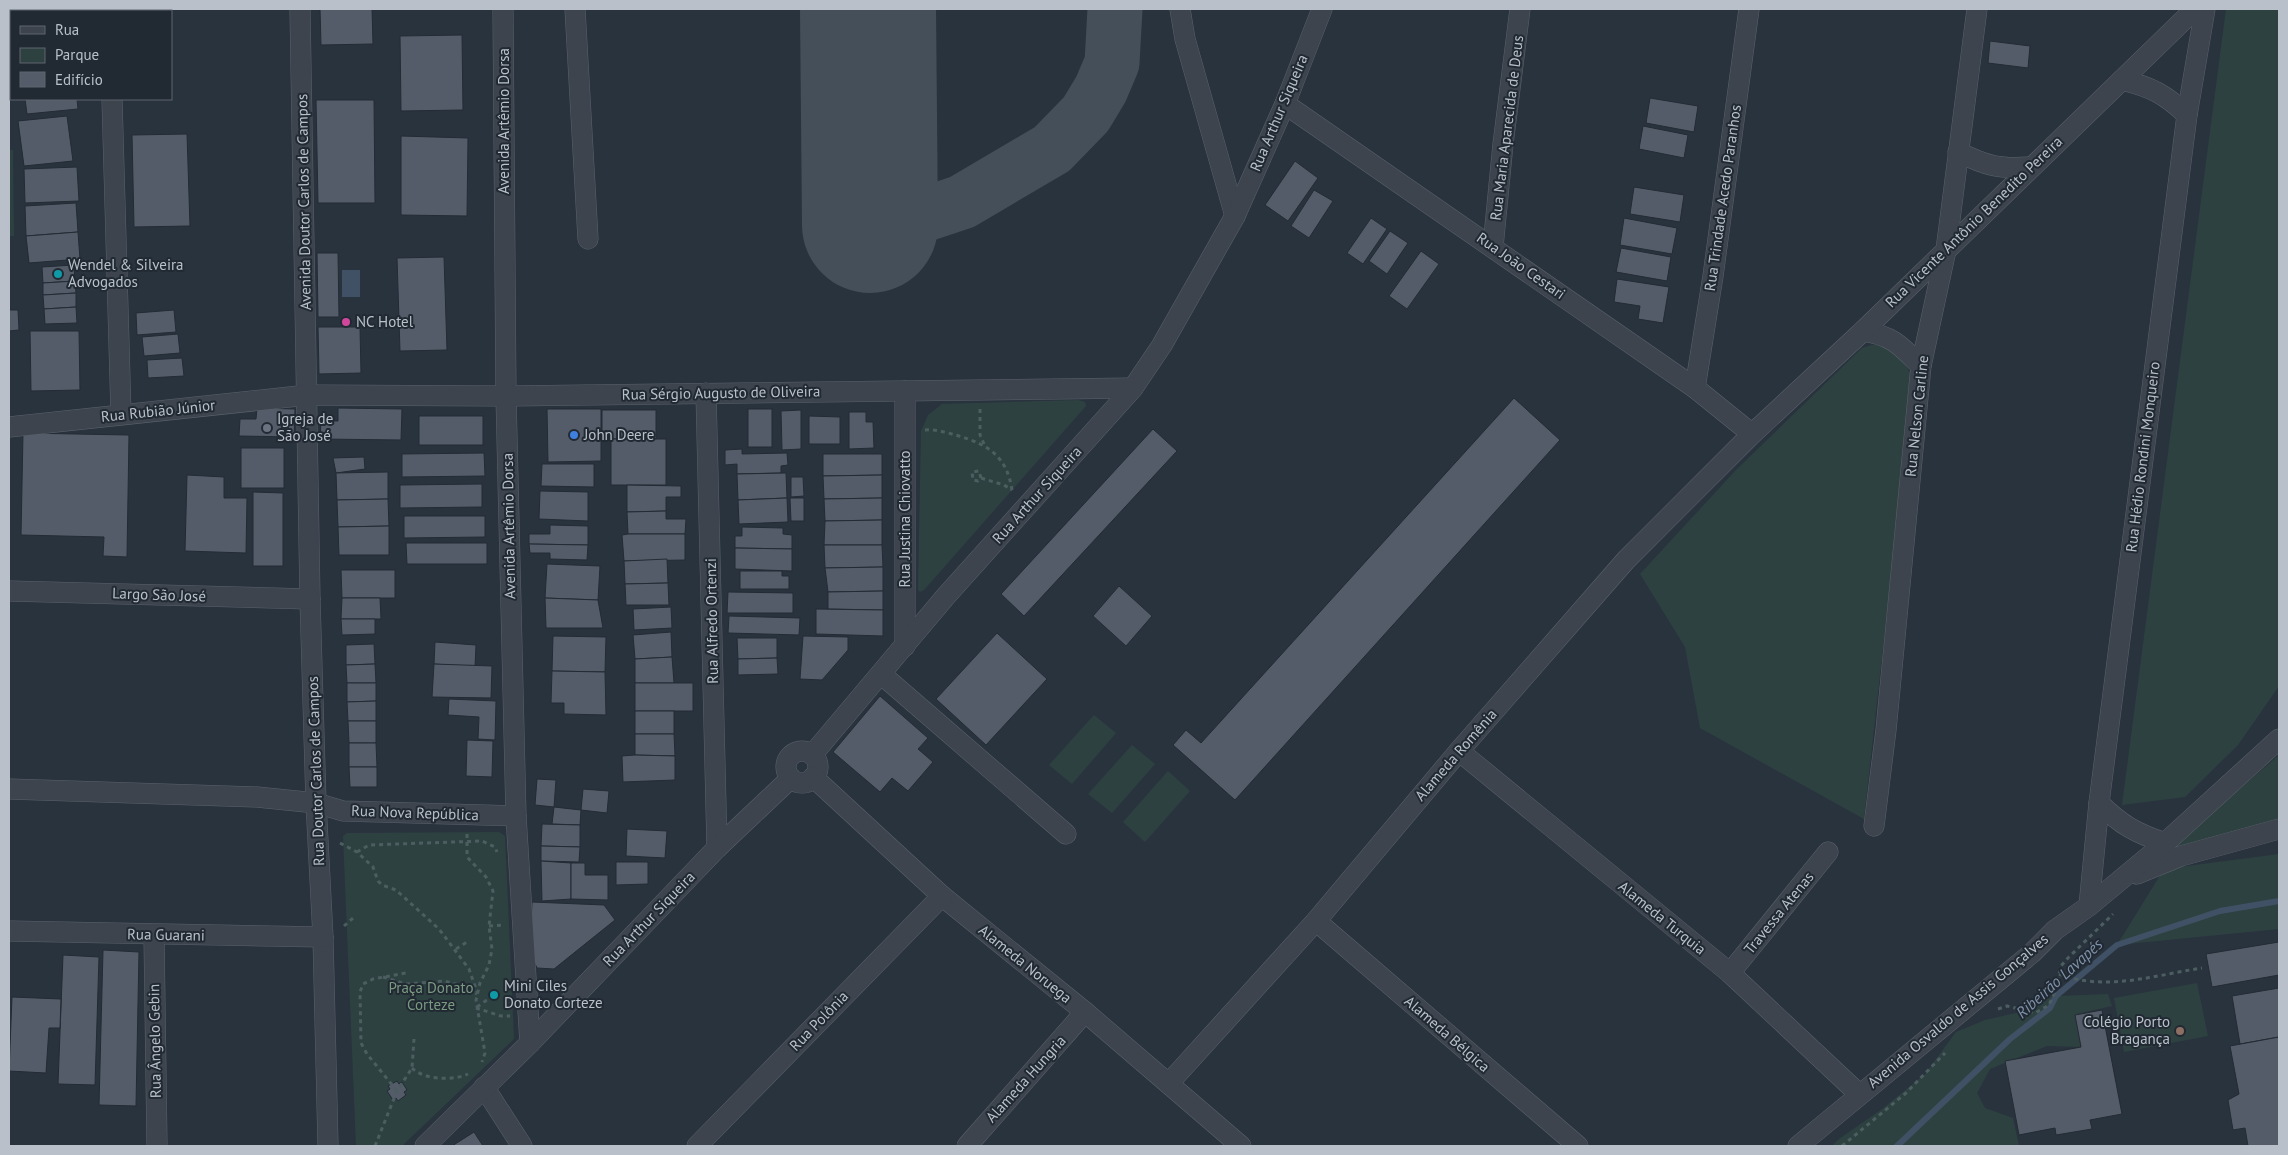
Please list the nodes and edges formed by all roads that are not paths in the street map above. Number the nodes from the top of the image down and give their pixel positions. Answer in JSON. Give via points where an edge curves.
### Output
{"nodes":[{"id":1,"x":300,"y":9,"type":"edge"},
{"id":2,"x":503,"y":9,"type":"edge"},
{"id":3,"x":575,"y":9,"type":"edge"},
{"id":4,"x":1180,"y":9,"type":"edge"},
{"id":5,"x":1520,"y":9,"type":"edge"},
{"id":6,"x":1749,"y":9,"type":"edge"},
{"id":7,"x":1977,"y":9,"type":"edge"},
{"id":8,"x":2195,"y":9,"type":"edge"},
{"id":9,"x":2205,"y":9,"type":"edge"},
{"id":10,"x":1323,"y":13,"type":"edge"},
{"id":11,"x":2122,"y":80,"type":"junction"},
{"id":12,"x":112,"y":100,"type":"edge"},
{"id":13,"x":1285,"y":104,"type":"junction"},
{"id":14,"x":2187,"y":115,"type":"junction"},
{"id":15,"x":1958,"y":152,"type":"junction"},
{"id":16,"x":2030,"y":167,"type":"junction"},
{"id":17,"x":1235,"y":216,"type":"junction"},
{"id":18,"x":588,"y":239,"type":"dead end"},
{"id":19,"x":1493,"y":246,"type":"junction"},
{"id":20,"x":1946,"y":250,"type":"junction"},
{"id":21,"x":1863,"y":331,"type":"junction"},
{"id":22,"x":1921,"y":366,"type":"junction"},
{"id":23,"x":1134,"y":388,"type":"junction"},
{"id":24,"x":1695,"y":388,"type":"junction"},
{"id":25,"x":905,"y":391,"type":"junction"},
{"id":26,"x":706,"y":393,"type":"junction"},
{"id":27,"x":308,"y":395,"type":"junction"},
{"id":28,"x":506,"y":396,"type":"junction"},
{"id":29,"x":121,"y":414,"type":"junction"},
{"id":30,"x":9,"y":427,"type":"edge"},
{"id":31,"x":1752,"y":434,"type":"junction"},
{"id":32,"x":9,"y":591,"type":"edge"},
{"id":33,"x":310,"y":599,"type":"junction"},
{"id":34,"x":905,"y":646,"type":"junction"},
{"id":35,"x":881,"y":674,"type":"junction"},
{"id":36,"x":2279,"y":739,"type":"edge"},
{"id":37,"x":1459,"y":751,"type":"junction"},
{"id":38,"x":812,"y":755,"type":"junction"},
{"id":39,"x":791,"y":778,"type":"junction"},
{"id":40,"x":813,"y":778,"type":"junction"},
{"id":41,"x":9,"y":788,"type":"edge"},
{"id":42,"x":316,"y":803,"type":"junction"},
{"id":43,"x":2099,"y":803,"type":"junction"},
{"id":44,"x":516,"y":816,"type":"junction"},
{"id":45,"x":1874,"y":826,"type":"dead end"},
{"id":46,"x":2279,"y":829,"type":"edge"},
{"id":47,"x":1066,"y":834,"type":"dead end"},
{"id":48,"x":2165,"y":843,"type":"junction"},
{"id":49,"x":717,"y":848,"type":"junction"},
{"id":50,"x":1828,"y":852,"type":"dead end"},
{"id":51,"x":2121,"y":880,"type":"junction"},
{"id":52,"x":942,"y":896,"type":"junction"},
{"id":53,"x":2089,"y":906,"type":"junction"},
{"id":54,"x":1316,"y":921,"type":"junction"},
{"id":55,"x":9,"y":931,"type":"edge"},
{"id":56,"x":154,"y":935,"type":"junction"},
{"id":57,"x":324,"y":937,"type":"junction"},
{"id":58,"x":1730,"y":974,"type":"junction"},
{"id":59,"x":1085,"y":1012,"type":"junction"},
{"id":60,"x":530,"y":1043,"type":"junction"},
{"id":61,"x":478,"y":1079,"type":"junction"},
{"id":62,"x":1169,"y":1083,"type":"junction"},
{"id":63,"x":1859,"y":1094,"type":"junction"},
{"id":64,"x":157,"y":1146,"type":"edge"},
{"id":65,"x":328,"y":1146,"type":"edge"},
{"id":66,"x":425,"y":1146,"type":"edge"},
{"id":67,"x":522,"y":1146,"type":"edge"},
{"id":68,"x":697,"y":1146,"type":"edge"},
{"id":69,"x":966,"y":1146,"type":"edge"},
{"id":70,"x":1241,"y":1146,"type":"edge"},
{"id":71,"x":1578,"y":1146,"type":"edge"},
{"id":72,"x":1798,"y":1146,"type":"edge"}],
"edges":[{"from":1,"to":27,"type":"street","name":"Avenida Doutor Carlos de Campos"},
{"from":2,"to":28,"type":"street","name":"Avenida Artêmio Dorsa"},
{"from":3,"to":18,"type":"street"},
{"from":4,"to":17,"type":"street","via":[[1185,39]]},
{"from":5,"to":19,"type":"street","name":"Rua Maria Aparecida de Deus"},
{"from":6,"to":24,"type":"street","name":"Rua Trindade Acedo Paranhos"},
{"from":7,"to":15,"type":"street","name":"Rua Nelson Carline"},
{"from":8,"to":11,"type":"street","name":"Rua Vicente Antônio Benedito Pereira"},
{"from":9,"to":14,"type":"street","name":"Rua Hédio Rondini Monqueiro"},
{"from":10,"to":13,"type":"street","name":"Rua Arthur Siqueira"},
{"from":11,"to":14,"type":"street","via":[[2146,86],[2167,97]]},
{"from":11,"to":16,"type":"street","name":"Rua Vicente Antônio Benedito Pereira"},
{"from":12,"to":29,"type":"street"},
{"from":13,"to":17,"type":"street","name":"Rua Arthur Siqueira"},
{"from":13,"to":19,"type":"street","name":"Rua João Cestari"},
{"from":14,"to":43,"type":"street","name":"Rua Hédio Rondini Monqueiro"},
{"from":15,"to":16,"type":"street","via":[[1982,164],[2002,169]]},
{"from":15,"to":20,"type":"street","name":"Rua Nelson Carline"},
{"from":16,"to":20,"type":"street","name":"Rua Vicente Antônio Benedito Pereira"},
{"from":17,"to":23,"type":"street","name":"Rua Arthur Siqueira"},
{"from":19,"to":24,"type":"street","name":"Rua João Cestari"},
{"from":20,"to":21,"type":"street","name":"Rua Vicente Antônio Benedito Pereira"},
{"from":20,"to":22,"type":"street","name":"Rua Nelson Carline"},
{"from":21,"to":22,"type":"street","via":[[1883,334],[1899,344]]},
{"from":21,"to":31,"type":"street","name":"Rua Vicente Antônio Benedito Pereira"},
{"from":22,"to":45,"type":"street","name":"Rua Nelson Carline"},
{"from":23,"to":25,"type":"street","name":"Rua Sérgio Augusto de Oliveira"},
{"from":23,"to":34,"type":"street","name":"Rua Arthur Siqueira","via":[[946,596]]},
{"from":24,"to":31,"type":"street","name":"Rua João Cestari"},
{"from":25,"to":26,"type":"street","name":"Rua Sérgio Augusto de Oliveira"},
{"from":25,"to":34,"type":"street","name":"Rua Justina Chiovatto"},
{"from":26,"to":28,"type":"street","name":"Rua Sérgio Augusto de Oliveira"},
{"from":26,"to":49,"type":"street","name":"Rua Alfredo Ortenzi"},
{"from":27,"to":28,"type":"street","name":"Rua Sérgio Augusto de Oliveira"},
{"from":27,"to":29,"type":"street","name":"Rua Rubião Júnior"},
{"from":27,"to":33,"type":"street","name":"Rua Doutor Carlos de Campos"},
{"from":28,"to":44,"type":"street","name":"Avenida Artêmio Dorsa"},
{"from":29,"to":30,"type":"street","name":"Rua Rubião Júnior"},
{"from":31,"to":37,"type":"street","name":"Alameda Romênia","via":[[1626,560]]},
{"from":32,"to":33,"type":"street","name":"Largo São José"},
{"from":33,"to":42,"type":"street","name":"Rua Doutor Carlos de Campos"},
{"from":34,"to":35,"type":"street","name":"Rua Arthur Siqueira"},
{"from":35,"to":38,"type":"street","name":"Rua Arthur Siqueira"},
{"from":35,"to":47,"type":"street"},
{"from":36,"to":48,"type":"street","name":"Avenida Osvaldo de Assis Gonçalves"},
{"from":37,"to":54,"type":"street","name":"Alameda Romênia"},
{"from":37,"to":58,"type":"street","name":"Alameda Turquia"},
{"from":38,"to":39,"type":"street","via":[[802,751],[788,758],[786,769]]},
{"from":38,"to":40,"type":"street","via":[[817,764]]},
{"from":39,"to":40,"type":"street","via":[[805,782]]},
{"from":39,"to":49,"type":"street","name":"Rua Arthur Siqueira"},
{"from":40,"to":52,"type":"street","name":"Alameda Noruega"},
{"from":41,"to":42,"type":"street","name":"Rua Nova República","via":[[256,797]]},
{"from":42,"to":44,"type":"street","name":"Rua Nova República","via":[[343,810]]},
{"from":42,"to":57,"type":"street","name":"Rua Doutor Carlos de Campos"},
{"from":43,"to":48,"type":"street","via":[[2117,822]]},
{"from":43,"to":53,"type":"street","name":"Rua Hédio Rondini Monqueiro"},
{"from":44,"to":60,"type":"street","name":"Avenida Artêmio Dorsa"},
{"from":46,"to":51,"type":"street","name":"Avenida Osvaldo de Assis Gonçalves","via":[[2181,856]]},
{"from":48,"to":51,"type":"street","name":"Avenida Osvaldo de Assis Gonçalves"},
{"from":49,"to":60,"type":"street","name":"Rua Arthur Siqueira"},
{"from":50,"to":58,"type":"street","name":"Travessa Atenas"},
{"from":51,"to":53,"type":"street","name":"Avenida Osvaldo de Assis Gonçalves"},
{"from":52,"to":59,"type":"street","name":"Alameda Noruega"},
{"from":52,"to":68,"type":"street","name":"Rua Polônia"},
{"from":53,"to":63,"type":"street","name":"Avenida Osvaldo de Assis Gonçalves","via":[[2055,930],[2032,953]]},
{"from":54,"to":62,"type":"street","name":"Alameda Romênia"},
{"from":54,"to":71,"type":"street","name":"Alameda Bélgica"},
{"from":55,"to":56,"type":"street","name":"Rua Guarani"},
{"from":56,"to":57,"type":"street","name":"Rua Guarani"},
{"from":56,"to":64,"type":"street","name":"Rua Ângelo Gebin"},
{"from":57,"to":65,"type":"street","name":"Rua Doutor Carlos de Campos"},
{"from":58,"to":63,"type":"street","name":"Alameda Turquia"},
{"from":59,"to":62,"type":"street","name":"Alameda Noruega"},
{"from":59,"to":69,"type":"street","name":"Alameda Hungria"},
{"from":60,"to":61,"type":"street","name":"Rua Arthur Siqueira"},
{"from":61,"to":66,"type":"street","name":"Rua Arthur Siqueira"},
{"from":61,"to":67,"type":"street"},
{"from":62,"to":70,"type":"street","name":"Alameda Noruega"},
{"from":63,"to":72,"type":"street","name":"Avenida Osvaldo de Assis Gonçalves"}]}
